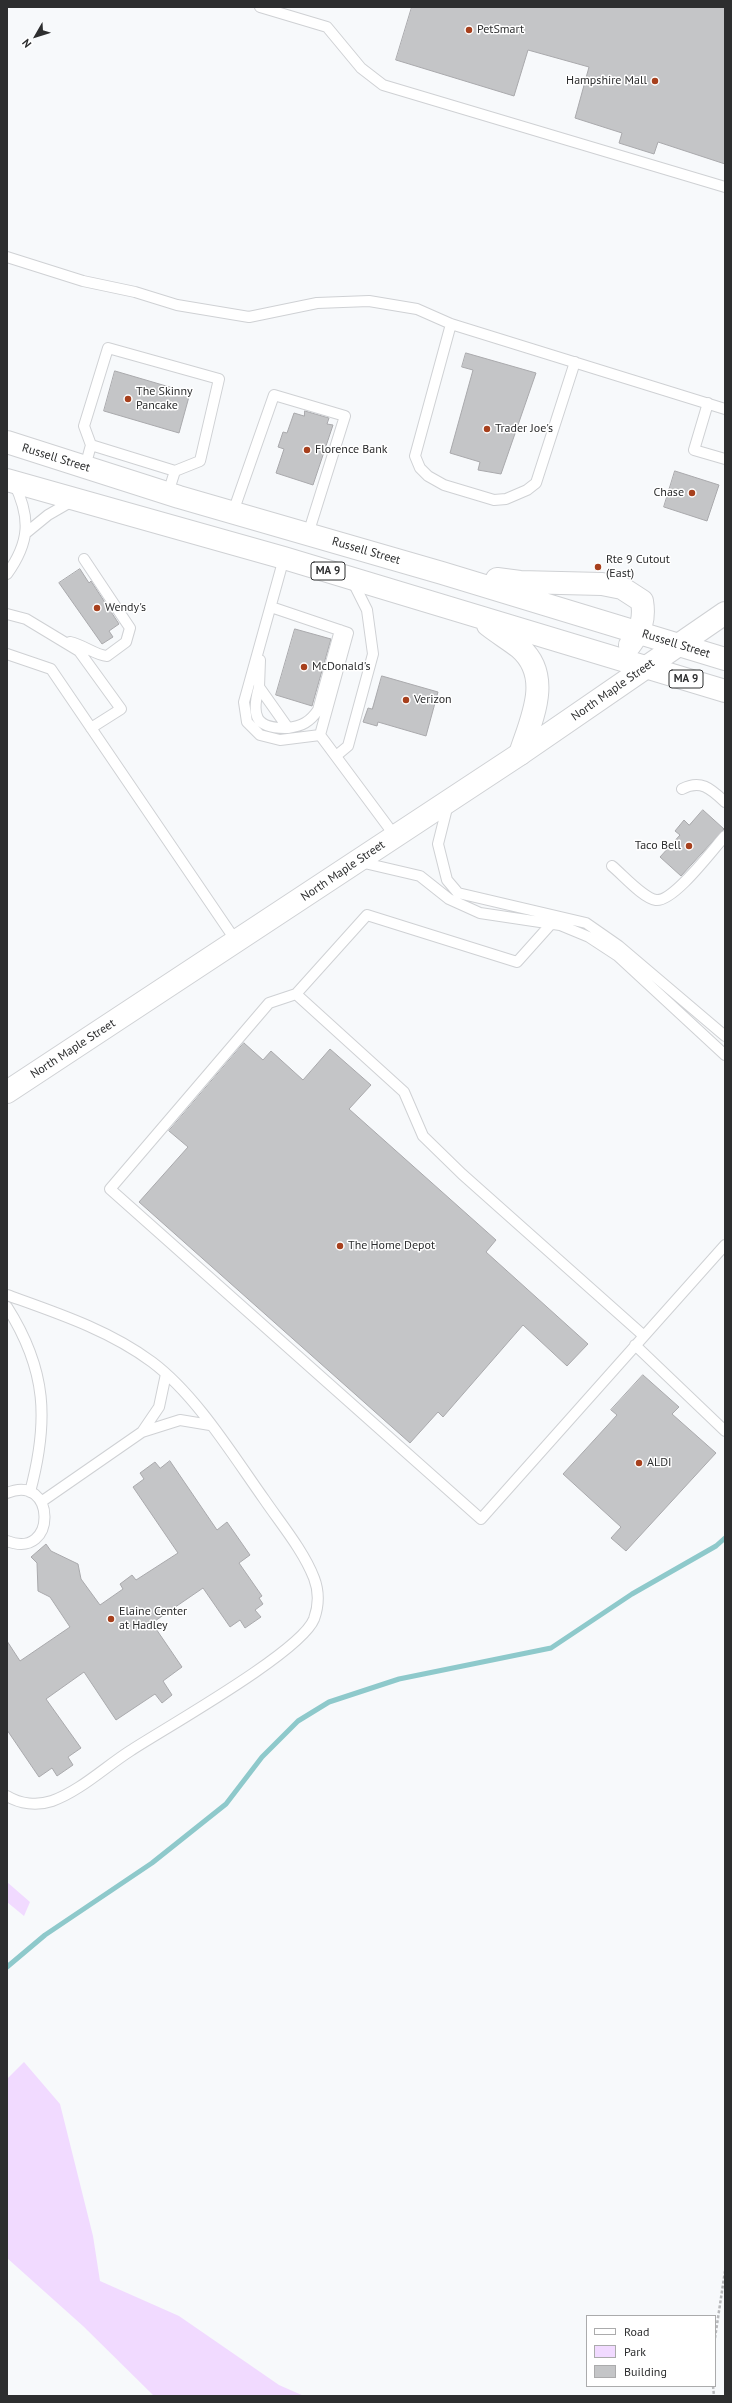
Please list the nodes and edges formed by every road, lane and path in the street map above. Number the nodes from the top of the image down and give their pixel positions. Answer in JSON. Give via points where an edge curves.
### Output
{"nodes":[{"id":1,"x":260,"y":7,"type":"edge"},
{"id":2,"x":725,"y":187,"type":"edge"},
{"id":3,"x":7,"y":257,"type":"edge"},
{"id":4,"x":451,"y":324,"type":"junction"},
{"id":5,"x":575,"y":362,"type":"junction"},
{"id":6,"x":708,"y":403,"type":"junction"},
{"id":7,"x":725,"y":409,"type":"edge"},
{"id":8,"x":7,"y":442,"type":"edge"},
{"id":9,"x":91,"y":446,"type":"junction"},
{"id":10,"x":725,"y":459,"type":"edge"},
{"id":11,"x":85,"y":467,"type":"junction"},
{"id":12,"x":175,"y":471,"type":"junction"},
{"id":13,"x":10,"y":481,"type":"edge"},
{"id":14,"x":168,"y":493,"type":"junction"},
{"id":15,"x":74,"y":500,"type":"junction"},
{"id":16,"x":232,"y":512,"type":"junction"},
{"id":17,"x":26,"y":533,"type":"junction"},
{"id":18,"x":308,"y":534,"type":"junction"},
{"id":19,"x":284,"y":558,"type":"junction"},
{"id":20,"x":84,"y":559,"type":"dead end"},
{"id":21,"x":442,"y":573,"type":"junction"},
{"id":22,"x":7,"y":574,"type":"edge"},
{"id":23,"x":351,"y":578,"type":"junction"},
{"id":24,"x":271,"y":607,"type":"junction"},
{"id":25,"x":725,"y":613,"type":"edge"},
{"id":26,"x":7,"y":614,"type":"edge"},
{"id":27,"x":472,"y":614,"type":"junction"},
{"id":28,"x":340,"y":630,"type":"junction"},
{"id":29,"x":639,"y":633,"type":"junction"},
{"id":30,"x":62,"y":641,"type":"junction"},
{"id":31,"x":260,"y":644,"type":"junction"},
{"id":32,"x":677,"y":645,"type":"junction"},
{"id":33,"x":7,"y":654,"type":"edge"},
{"id":34,"x":615,"y":657,"type":"junction"},
{"id":35,"x":725,"y":659,"type":"edge"},
{"id":36,"x":647,"y":666,"type":"junction"},
{"id":37,"x":259,"y":686,"type":"junction"},
{"id":38,"x":725,"y":691,"type":"edge"},
{"id":39,"x":91,"y":728,"type":"junction"},
{"id":40,"x":288,"y":728,"type":"junction"},
{"id":41,"x":320,"y":735,"type":"junction"},
{"id":42,"x":520,"y":754,"type":"junction"},
{"id":43,"x":336,"y":756,"type":"junction"},
{"id":44,"x":682,"y":789,"type":"dead end"},
{"id":45,"x":449,"y":801,"type":"junction"},
{"id":46,"x":725,"y":802,"type":"edge"},
{"id":47,"x":395,"y":836,"type":"junction"},
{"id":48,"x":725,"y":836,"type":"edge"},
{"id":49,"x":358,"y":861,"type":"junction"},
{"id":50,"x":612,"y":866,"type":"dead end"},
{"id":51,"x":551,"y":924,"type":"junction"},
{"id":52,"x":236,"y":942,"type":"junction"},
{"id":53,"x":296,"y":994,"type":"junction"},
{"id":54,"x":725,"y":1036,"type":"edge"},
{"id":55,"x":725,"y":1055,"type":"edge"},
{"id":56,"x":7,"y":1092,"type":"edge"},
{"id":57,"x":725,"y":1245,"type":"edge"},
{"id":58,"x":7,"y":1295,"type":"edge"},
{"id":59,"x":7,"y":1307,"type":"edge"},
{"id":60,"x":644,"y":1336,"type":"junction"},
{"id":61,"x":635,"y":1346,"type":"junction"},
{"id":62,"x":166,"y":1374,"type":"junction"},
{"id":63,"x":210,"y":1425,"type":"junction"},
{"id":64,"x":725,"y":1431,"type":"edge"},
{"id":65,"x":142,"y":1432,"type":"junction"},
{"id":66,"x":30,"y":1492,"type":"junction"},
{"id":67,"x":7,"y":1493,"type":"edge"},
{"id":68,"x":41,"y":1502,"type":"junction"},
{"id":69,"x":7,"y":1541,"type":"edge"},
{"id":70,"x":7,"y":1796,"type":"edge"},
{"id":71,"x":725,"y":2271,"type":"edge"},
{"id":72,"x":716,"y":2331,"type":"edge"}],
"edges":[{"from":1,"to":2,"type":"lane","via":[[327,27],[361,68],[383,85]]},
{"from":3,"to":4,"type":"lane","via":[[83,281],[135,292],[177,305],[249,316],[317,303],[368,301],[417,309]]},
{"from":4,"to":5,"type":"lane"},
{"from":4,"to":5,"type":"lane","via":[[415,456],[420,468],[444,486],[494,500],[518,496],[536,483]]},
{"from":5,"to":6,"type":"lane"},
{"from":6,"to":7,"type":"lane"},
{"from":6,"to":10,"type":"lane","via":[[694,450]]},
{"from":8,"to":11,"type":"main road","name":"Russell Street","number":"MA 9"},
{"from":9,"to":11,"type":"lane"},
{"from":9,"to":12,"type":"lane"},
{"from":9,"to":12,"type":"lane","via":[[84,426],[108,348],[219,379],[200,460]]},
{"from":11,"to":14,"type":"main road","name":"Russell Street","number":"MA 9"},
{"from":12,"to":14,"type":"lane"},
{"from":13,"to":15,"type":"main road","number":"MA 9"},
{"from":13,"to":17,"type":"lane","via":[[24,503]]},
{"from":14,"to":16,"type":"main road","name":"Russell Street","number":"MA 9"},
{"from":15,"to":17,"type":"lane","via":[[48,515]]},
{"from":15,"to":19,"type":"main road","number":"MA 9"},
{"from":16,"to":18,"type":"main road","name":"Russell Street","number":"MA 9"},
{"from":16,"to":18,"type":"lane","via":[[274,395],[345,416]]},
{"from":17,"to":22,"type":"lane","via":[[16,561]]},
{"from":18,"to":21,"type":"main road","name":"Russell Street","number":"MA 9"},
{"from":19,"to":23,"type":"main road","number":"MA 9"},
{"from":19,"to":24,"type":"lane"},
{"from":20,"to":30,"type":"lane","via":[[130,628],[126,642],[107,656],[100,656],[83,645]]},
{"from":21,"to":29,"type":"main road","name":"Russell Street","number":"MA 9"},
{"from":21,"to":29,"type":"main road","via":[[520,582],[602,584],[622,588],[642,601],[645,616]]},
{"from":23,"to":27,"type":"main road","number":"MA 9"},
{"from":23,"to":43,"type":"lane","via":[[367,610],[373,654],[348,746]]},
{"from":24,"to":28,"type":"lane"},
{"from":24,"to":31,"type":"lane"},
{"from":25,"to":32,"type":"main road","name":"North Maple Street"},
{"from":26,"to":30,"type":"lane","via":[[26,619]]},
{"from":27,"to":34,"type":"main road","number":"MA 9"},
{"from":27,"to":42,"type":"main road","via":[[520,648],[533,664],[538,694]]},
{"from":28,"to":40,"type":"lane","via":[[318,710],[312,719],[301,726]]},
{"from":28,"to":41,"type":"lane","via":[[348,633]]},
{"from":29,"to":32,"type":"main road","name":"Russell Street","number":"MA 9"},
{"from":29,"to":34,"type":"main road","via":[[630,645]]},
{"from":30,"to":39,"type":"lane","via":[[79,651],[120,709]]},
{"from":31,"to":37,"type":"lane"},
{"from":31,"to":41,"type":"lane","via":[[244,702],[247,722],[260,734],[280,740]]},
{"from":32,"to":35,"type":"main road","name":"Russell Street","number":"MA 9"},
{"from":32,"to":36,"type":"main road","name":"North Maple Street"},
{"from":33,"to":39,"type":"lane","via":[[51,668]]},
{"from":34,"to":36,"type":"main road","number":"MA 9"},
{"from":36,"to":38,"type":"main road","number":"MA 9"},
{"from":36,"to":42,"type":"main road","name":"North Maple Street"},
{"from":37,"to":40,"type":"lane"},
{"from":37,"to":40,"type":"lane","via":[[254,705],[256,716],[272,729]]},
{"from":39,"to":52,"type":"lane"},
{"from":41,"to":43,"type":"lane"},
{"from":42,"to":45,"type":"main road","name":"North Maple Street"},
{"from":43,"to":47,"type":"lane"},
{"from":44,"to":46,"type":"lane","via":[[690,784],[700,784],[709,787]]},
{"from":45,"to":47,"type":"main road","name":"North Maple Street"},
{"from":45,"to":54,"type":"lane","via":[[438,844],[447,880],[458,893],[586,923],[619,946]]},
{"from":47,"to":49,"type":"main road","name":"North Maple Street"},
{"from":48,"to":50,"type":"lane","via":[[665,899],[656,900],[647,896]]},
{"from":49,"to":51,"type":"lane","via":[[420,876],[449,899],[480,913]]},
{"from":49,"to":52,"type":"main road","name":"North Maple Street"},
{"from":51,"to":53,"type":"lane","via":[[517,962],[367,915]]},
{"from":51,"to":55,"type":"lane","via":[[589,937],[618,956]]},
{"from":52,"to":56,"type":"main road","name":"North Maple Street"},
{"from":53,"to":60,"type":"lane","via":[[404,1092],[423,1136],[462,1174]]},
{"from":53,"to":61,"type":"lane","via":[[269,1003],[110,1189],[481,1519]]},
{"from":57,"to":60,"type":"lane"},
{"from":58,"to":62,"type":"lane","via":[[55,1312],[117,1340]]},
{"from":59,"to":66,"type":"lane","via":[[30,1348],[41,1391],[42,1431]]},
{"from":60,"to":61,"type":"lane"},
{"from":61,"to":64,"type":"lane"},
{"from":62,"to":63,"type":"lane"},
{"from":62,"to":65,"type":"lane","via":[[159,1407]]},
{"from":63,"to":65,"type":"lane","via":[[180,1420]]},
{"from":63,"to":70,"type":"lane","via":[[273,1512],[311,1572],[318,1600],[311,1625],[303,1636],[259,1668],[70,1792],[42,1804],[22,1802]]},
{"from":65,"to":68,"type":"lane"},
{"from":66,"to":67,"type":"lane","via":[[19,1490]]},
{"from":66,"to":68,"type":"lane"},
{"from":68,"to":69,"type":"lane","via":[[46,1518],[40,1534],[25,1543]]},
{"from":71,"to":72,"type":"path"}]}
